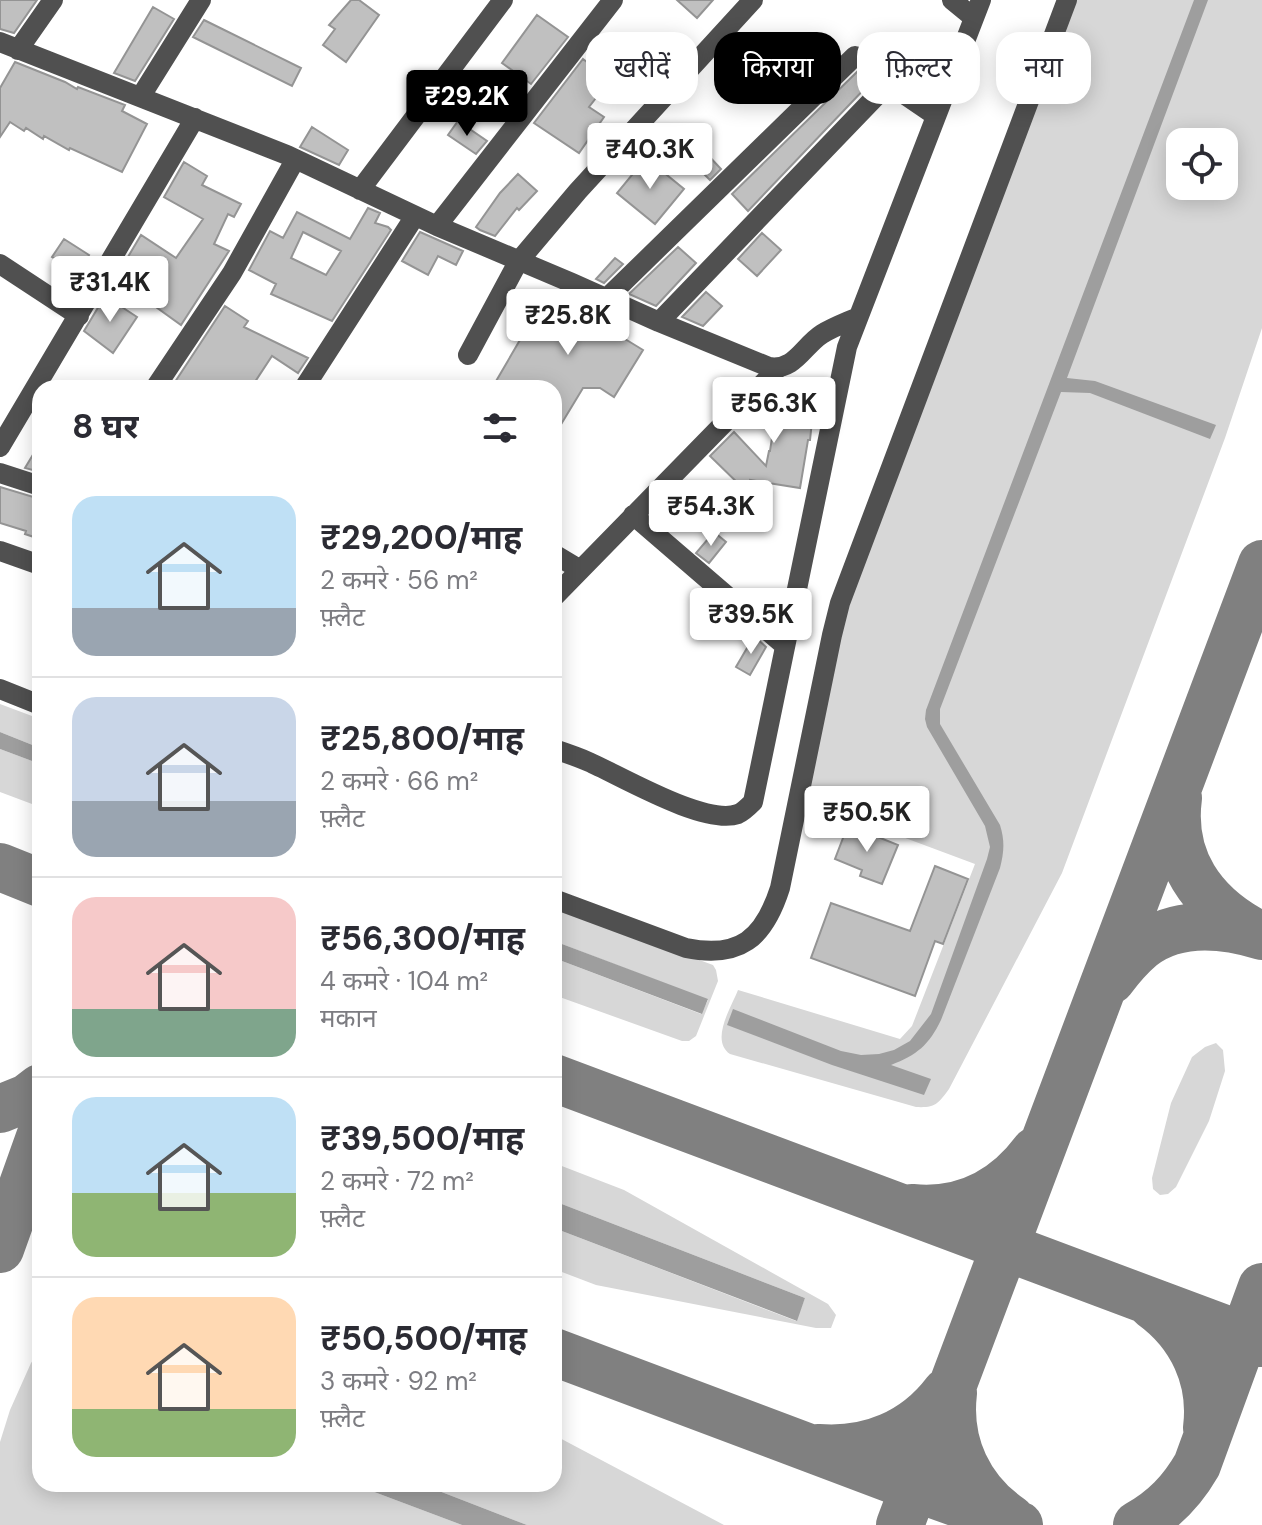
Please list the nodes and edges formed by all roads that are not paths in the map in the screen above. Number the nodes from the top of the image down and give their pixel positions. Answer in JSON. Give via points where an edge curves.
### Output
{"nodes":[{"id":1,"x":53,"y":0,"type":"edge"},
{"id":2,"x":201,"y":0,"type":"edge"},
{"id":3,"x":503,"y":0,"type":"edge"},
{"id":4,"x":613,"y":0,"type":"edge"},
{"id":5,"x":753,"y":0,"type":"edge"},
{"id":6,"x":952,"y":0,"type":"edge"},
{"id":7,"x":1067,"y":0,"type":"edge"},
{"id":8,"x":978,"y":9,"type":"edge"},
{"id":9,"x":9,"y":46,"type":"edge"},
{"id":10,"x":855,"y":56,"type":"dead end"},
{"id":11,"x":141,"y":96,"type":"junction"},
{"id":12,"x":936,"y":116,"type":"junction"},
{"id":13,"x":195,"y":118,"type":"junction"},
{"id":14,"x":295,"y":160,"type":"junction"},
{"id":15,"x":360,"y":190,"type":"junction"},
{"id":16,"x":415,"y":216,"type":"junction"},
{"id":17,"x":437,"y":226,"type":"junction"},
{"id":18,"x":518,"y":262,"type":"junction"},
{"id":19,"x":0,"y":264,"type":"edge"},
{"id":20,"x":607,"y":298,"type":"junction"},
{"id":21,"x":79,"y":316,"type":"junction"},
{"id":22,"x":858,"y":317,"type":"junction"},
{"id":23,"x":659,"y":322,"type":"junction"},
{"id":24,"x":468,"y":355,"type":"dead end"},
{"id":25,"x":778,"y":368,"type":"junction"},
{"id":26,"x":40,"y":380,"type":"edge"},
{"id":27,"x":160,"y":380,"type":"edge"},
{"id":28,"x":309,"y":380,"type":"edge"},
{"id":29,"x":32,"y":394,"type":"edge"},
{"id":30,"x":0,"y":447,"type":"edge"},
{"id":31,"x":0,"y":473,"type":"edge"},
{"id":32,"x":32,"y":483,"type":"edge"},
{"id":33,"x":633,"y":515,"type":"junction"},
{"id":34,"x":0,"y":551,"type":"edge"},
{"id":35,"x":562,"y":559,"type":"edge"},
{"id":36,"x":32,"y":562,"type":"edge"},
{"id":37,"x":579,"y":569,"type":"junction"},
{"id":38,"x":562,"y":588,"type":"edge"},
{"id":39,"x":784,"y":645,"type":"junction"},
{"id":40,"x":0,"y":689,"type":"edge"},
{"id":41,"x":32,"y":702,"type":"edge"},
{"id":42,"x":562,"y":752,"type":"edge"},
{"id":43,"x":562,"y":902,"type":"edge"}],
"edges":[{"from":1,"to":9,"type":"street"},
{"from":2,"to":11,"type":"street"},
{"from":3,"to":15,"type":"street"},
{"from":4,"to":17,"type":"street"},
{"from":5,"to":18,"type":"street"},
{"from":6,"to":8,"type":"street"},
{"from":7,"to":43,"type":"street","via":[[840,603],[780,888],[765,924],[738,946],[703,952]]},
{"from":8,"to":12,"type":"street"},
{"from":9,"to":11,"type":"street"},
{"from":10,"to":20,"type":"street"},
{"from":11,"to":13,"type":"street"},
{"from":12,"to":22,"type":"street"},
{"from":12,"to":23,"type":"street","via":[[892,86],[884,88]]},
{"from":13,"to":14,"type":"street"},
{"from":13,"to":21,"type":"street"},
{"from":14,"to":15,"type":"street"},
{"from":14,"to":27,"type":"street","via":[[232,273]]},
{"from":15,"to":16,"type":"street"},
{"from":16,"to":17,"type":"street"},
{"from":16,"to":28,"type":"street"},
{"from":17,"to":18,"type":"street"},
{"from":18,"to":20,"type":"street"},
{"from":18,"to":24,"type":"street"},
{"from":19,"to":21,"type":"street"},
{"from":20,"to":23,"type":"street"},
{"from":21,"to":26,"type":"street"},
{"from":22,"to":25,"type":"street","via":[[820,335],[794,361]]},
{"from":22,"to":39,"type":"street","via":[[847,347]]},
{"from":23,"to":25,"type":"street"},
{"from":25,"to":33,"type":"street"},
{"from":29,"to":30,"type":"street"},
{"from":31,"to":32,"type":"street"},
{"from":33,"to":37,"type":"street"},
{"from":33,"to":39,"type":"street"},
{"from":34,"to":36,"type":"street"},
{"from":35,"to":37,"type":"street"},
{"from":37,"to":38,"type":"street"},
{"from":39,"to":42,"type":"street","via":[[753,802],[739,814],[720,815],[672,803]]},
{"from":40,"to":41,"type":"street"}]}
